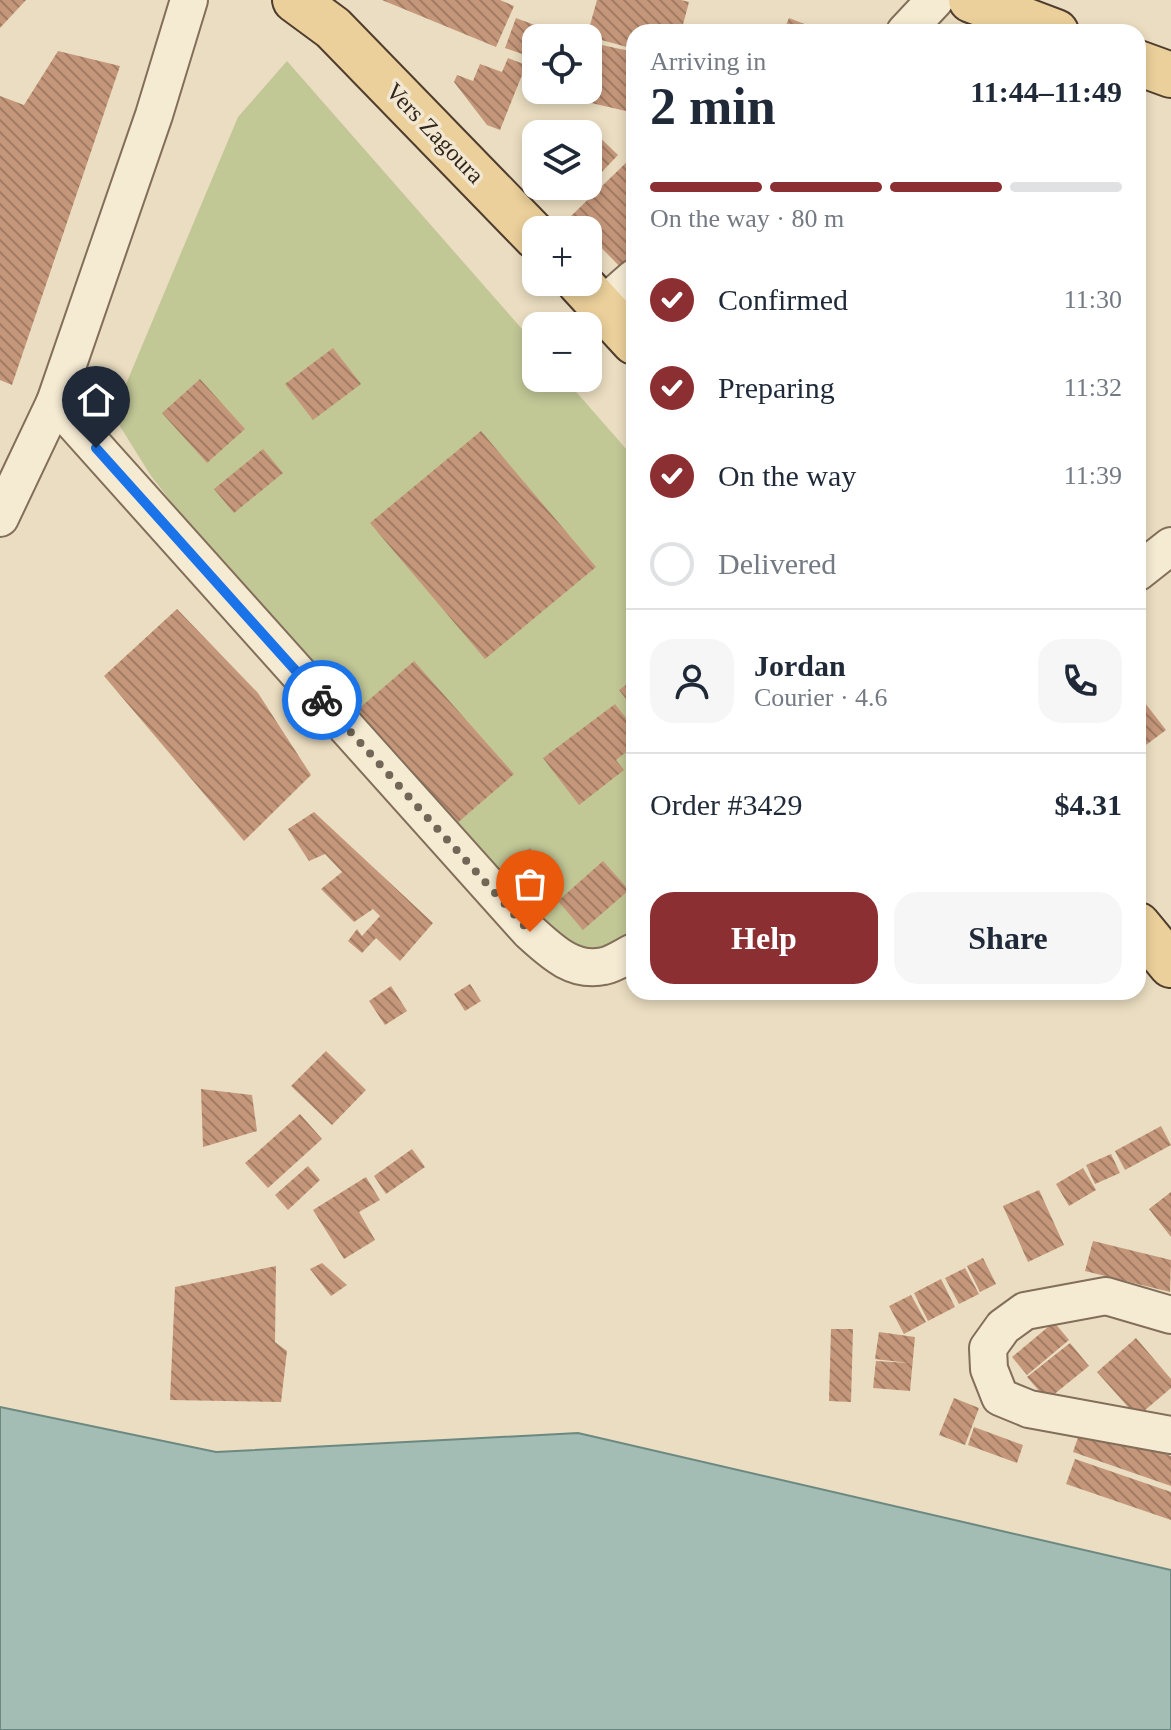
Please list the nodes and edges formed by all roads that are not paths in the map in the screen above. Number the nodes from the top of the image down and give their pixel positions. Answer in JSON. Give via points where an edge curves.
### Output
{"nodes":[{"id":1,"x":189,"y":0,"type":"edge"},
{"id":2,"x":295,"y":0,"type":"edge"},
{"id":3,"x":935,"y":0,"type":"edge"},
{"id":4,"x":971,"y":0,"type":"edge"},
{"id":5,"x":324,"y":14,"type":"edge"},
{"id":6,"x":912,"y":24,"type":"edge"},
{"id":7,"x":1035,"y":24,"type":"edge"},
{"id":8,"x":1146,"y":66,"type":"edge"},
{"id":9,"x":1171,"y":75,"type":"edge"},
{"id":10,"x":522,"y":222,"type":"edge"},
{"id":11,"x":605,"y":288,"type":"edge"},
{"id":12,"x":626,"y":327,"type":"edge"},
{"id":13,"x":55,"y":402,"type":"junction"},
{"id":14,"x":0,"y":518,"type":"edge"},
{"id":15,"x":1171,"y":546,"type":"edge"},
{"id":16,"x":1146,"y":566,"type":"edge"},
{"id":17,"x":1146,"y":935,"type":"edge"},
{"id":18,"x":626,"y":956,"type":"edge"},
{"id":19,"x":1171,"y":965,"type":"edge"},
{"id":20,"x":1171,"y":1315,"type":"edge"},
{"id":21,"x":1171,"y":1435,"type":"edge"}],
"edges":[{"from":1,"to":13,"type":"street"},
{"from":2,"to":5,"type":"main road","name":"Vers Zagoura"},
{"from":3,"to":6,"type":"street"},
{"from":4,"to":7,"type":"main road"},
{"from":5,"to":10,"type":"main road","name":"Vers Zagoura"},
{"from":8,"to":9,"type":"main road"},
{"from":11,"to":12,"type":"main road"},
{"from":13,"to":14,"type":"street"},
{"from":13,"to":18,"type":"street","via":[[530,932],[556,956],[580,967],[604,966]]},
{"from":15,"to":16,"type":"street"},
{"from":17,"to":19,"type":"main road"},
{"from":20,"to":21,"type":"street","via":[[1106,1296],[1025,1311],[1003,1327],[988,1348],[989,1369],[1000,1397],[1029,1409]]}]}
